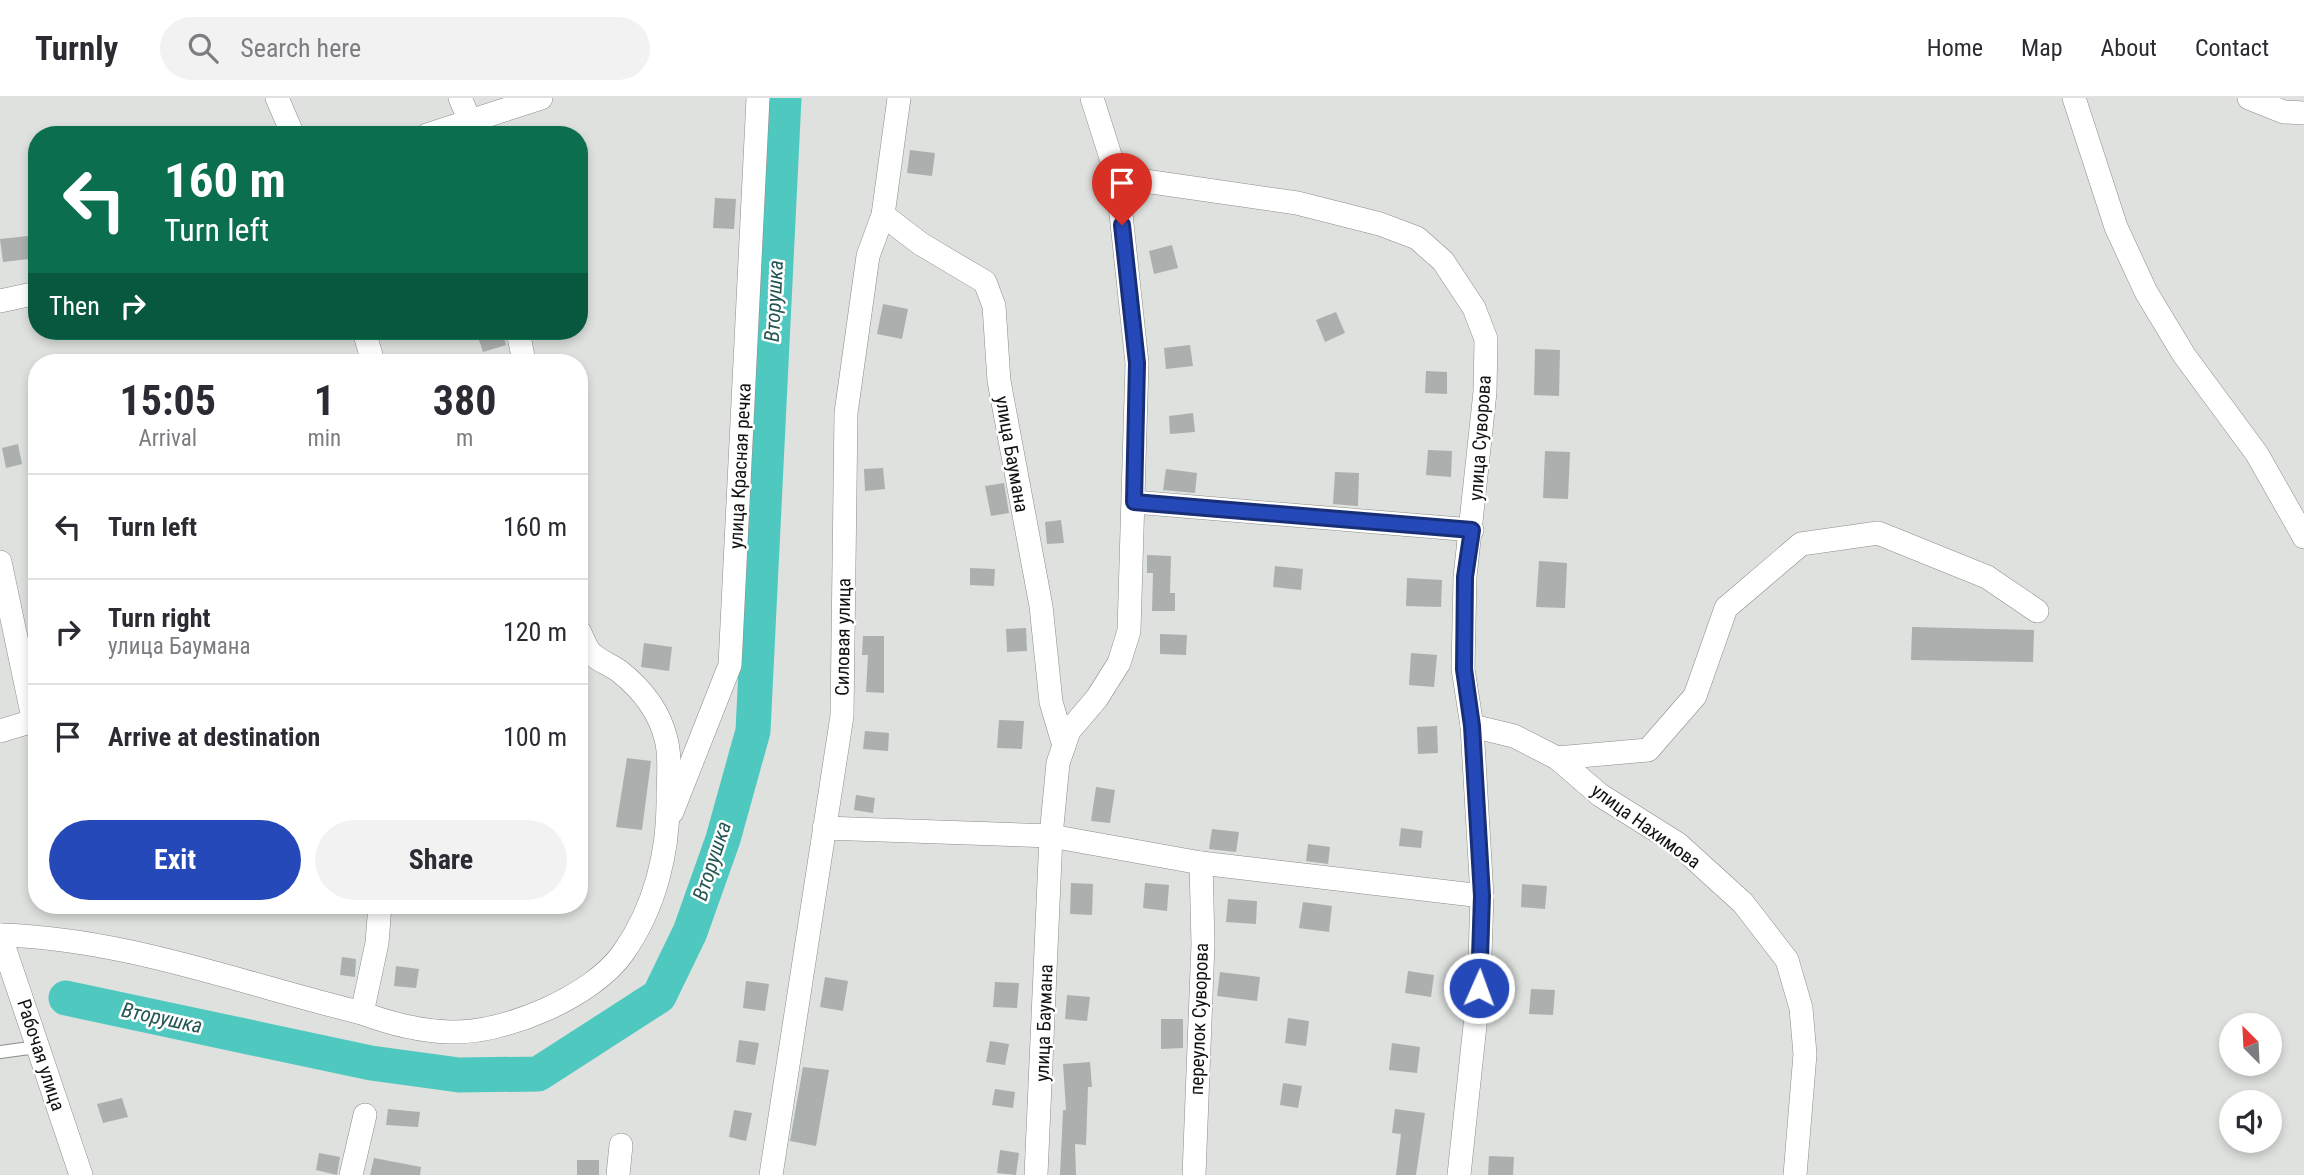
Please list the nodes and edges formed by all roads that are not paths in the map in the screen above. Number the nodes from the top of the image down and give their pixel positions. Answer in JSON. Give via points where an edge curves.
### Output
{"nodes":[{"id":1,"x":277,"y":98,"type":"edge"},
{"id":2,"x":460,"y":98,"type":"edge"},
{"id":3,"x":541,"y":98,"type":"edge"},
{"id":4,"x":758,"y":98,"type":"edge"},
{"id":5,"x":899,"y":98,"type":"edge"},
{"id":6,"x":1091,"y":98,"type":"edge"},
{"id":7,"x":2074,"y":98,"type":"edge"},
{"id":8,"x":2249,"y":98,"type":"edge"},
{"id":9,"x":2304,"y":113,"type":"edge"},
{"id":10,"x":289,"y":126,"type":"edge"},
{"id":11,"x":473,"y":126,"type":"edge"},
{"id":12,"x":475,"y":126,"type":"edge"},
{"id":13,"x":1117,"y":177,"type":"junction"},
{"id":14,"x":883,"y":215,"type":"junction"},
{"id":15,"x":28,"y":295,"type":"edge"},
{"id":16,"x":0,"y":301,"type":"edge"},
{"id":17,"x":1134,"y":502,"type":"junction"},
{"id":18,"x":1472,"y":530,"type":"junction"},
{"id":19,"x":2304,"y":537,"type":"edge"},
{"id":20,"x":0,"y":562,"type":"edge"},
{"id":21,"x":2037,"y":611,"type":"dead end"},
{"id":22,"x":588,"y":648,"type":"edge"},
{"id":23,"x":28,"y":694,"type":"edge"},
{"id":24,"x":28,"y":723,"type":"edge"},
{"id":25,"x":1472,"y":726,"type":"junction"},
{"id":26,"x":0,"y":731,"type":"edge"},
{"id":27,"x":1064,"y":746,"type":"junction"},
{"id":28,"x":1557,"y":758,"type":"junction"},
{"id":29,"x":668,"y":822,"type":"junction"},
{"id":30,"x":824,"y":828,"type":"junction"},
{"id":31,"x":1051,"y":836,"type":"junction"},
{"id":32,"x":1201,"y":863,"type":"junction"},
{"id":33,"x":1482,"y":896,"type":"junction"},
{"id":34,"x":379,"y":914,"type":"edge"},
{"id":35,"x":0,"y":935,"type":"edge"},
{"id":36,"x":362,"y":1013,"type":"junction"},
{"id":37,"x":37,"y":1047,"type":"junction"},
{"id":38,"x":0,"y":1052,"type":"edge"},
{"id":39,"x":365,"y":1115,"type":"dead end"},
{"id":40,"x":621,"y":1145,"type":"dead end"},
{"id":41,"x":81,"y":1175,"type":"edge"},
{"id":42,"x":351,"y":1175,"type":"edge"},
{"id":43,"x":618,"y":1175,"type":"edge"},
{"id":44,"x":771,"y":1175,"type":"edge"},
{"id":45,"x":1037,"y":1175,"type":"edge"},
{"id":46,"x":1194,"y":1175,"type":"edge"},
{"id":47,"x":1459,"y":1175,"type":"edge"},
{"id":48,"x":1795,"y":1175,"type":"edge"}],
"edges":[{"from":1,"to":10,"type":"street"},
{"from":2,"to":11,"type":"street"},
{"from":3,"to":12,"type":"street"},
{"from":4,"to":29,"type":"street","name":"улица Красная речка","via":[[730,665]]},
{"from":5,"to":14,"type":"street","name":"Силовая улица"},
{"from":6,"to":13,"type":"street","name":"улица Баумана"},
{"from":7,"to":19,"type":"street","via":[[2116,227],[2146,292],[2257,454]]},
{"from":8,"to":9,"type":"street","via":[[2284,112]]},
{"from":13,"to":17,"type":"street","name":"улица Баумана","via":[[1137,363]]},
{"from":13,"to":18,"type":"street","name":"улица Суворова","via":[[1204,188],[1380,224],[1417,238],[1443,261],[1474,308],[1486,339]]},
{"from":14,"to":27,"type":"street","name":"улица Баумана","via":[[985,282],[994,306],[999,382],[1041,606],[1051,702]]},
{"from":14,"to":30,"type":"street","name":"Силовая улица","via":[[868,256],[846,413],[842,716]]},
{"from":15,"to":16,"type":"street"},
{"from":17,"to":18,"type":"street"},
{"from":17,"to":27,"type":"street","name":"улица Баумана","via":[[1129,631],[1119,663],[1069,731]]},
{"from":18,"to":25,"type":"street","name":"улица Суворова","via":[[1465,577],[1464,669]]},
{"from":20,"to":23,"type":"street"},
{"from":21,"to":28,"type":"street","via":[[1987,577],[1878,533],[1801,544],[1726,608],[1695,696],[1648,750]]},
{"from":22,"to":29,"type":"street","via":[[642,691],[657,714],[667,741]]},
{"from":24,"to":26,"type":"street"},
{"from":25,"to":28,"type":"street","name":"улица Нахимова","via":[[1514,736]]},
{"from":25,"to":33,"type":"street","name":"улица Суворова"},
{"from":27,"to":31,"type":"street","name":"улица Баумана","via":[[1058,763]]},
{"from":28,"to":48,"type":"street","name":"улица Нахимова","via":[[1600,795],[1678,844],[1743,903],[1787,961],[1801,1008],[1805,1054]]},
{"from":29,"to":36,"type":"street","via":[[660,872],[643,919],[623,954],[598,980],[546,1009],[511,1022],[452,1032],[398,1027]]},
{"from":30,"to":31,"type":"street"},
{"from":30,"to":44,"type":"street","name":"Силовая улица"},
{"from":31,"to":32,"type":"street"},
{"from":31,"to":45,"type":"street","name":"улица Баумана"},
{"from":32,"to":33,"type":"street"},
{"from":32,"to":46,"type":"street","name":"переулок Суворова","via":[[1203,944]]},
{"from":33,"to":47,"type":"street","name":"улица Суворова","via":[[1479,988]]},
{"from":34,"to":36,"type":"street"},
{"from":35,"to":36,"type":"street","via":[[51,936],[122,950]]},
{"from":35,"to":37,"type":"street","name":"Рабочая улица"},
{"from":37,"to":38,"type":"lane"},
{"from":37,"to":41,"type":"street","name":"Рабочая улица"},
{"from":39,"to":42,"type":"street"},
{"from":40,"to":43,"type":"street"}]}
